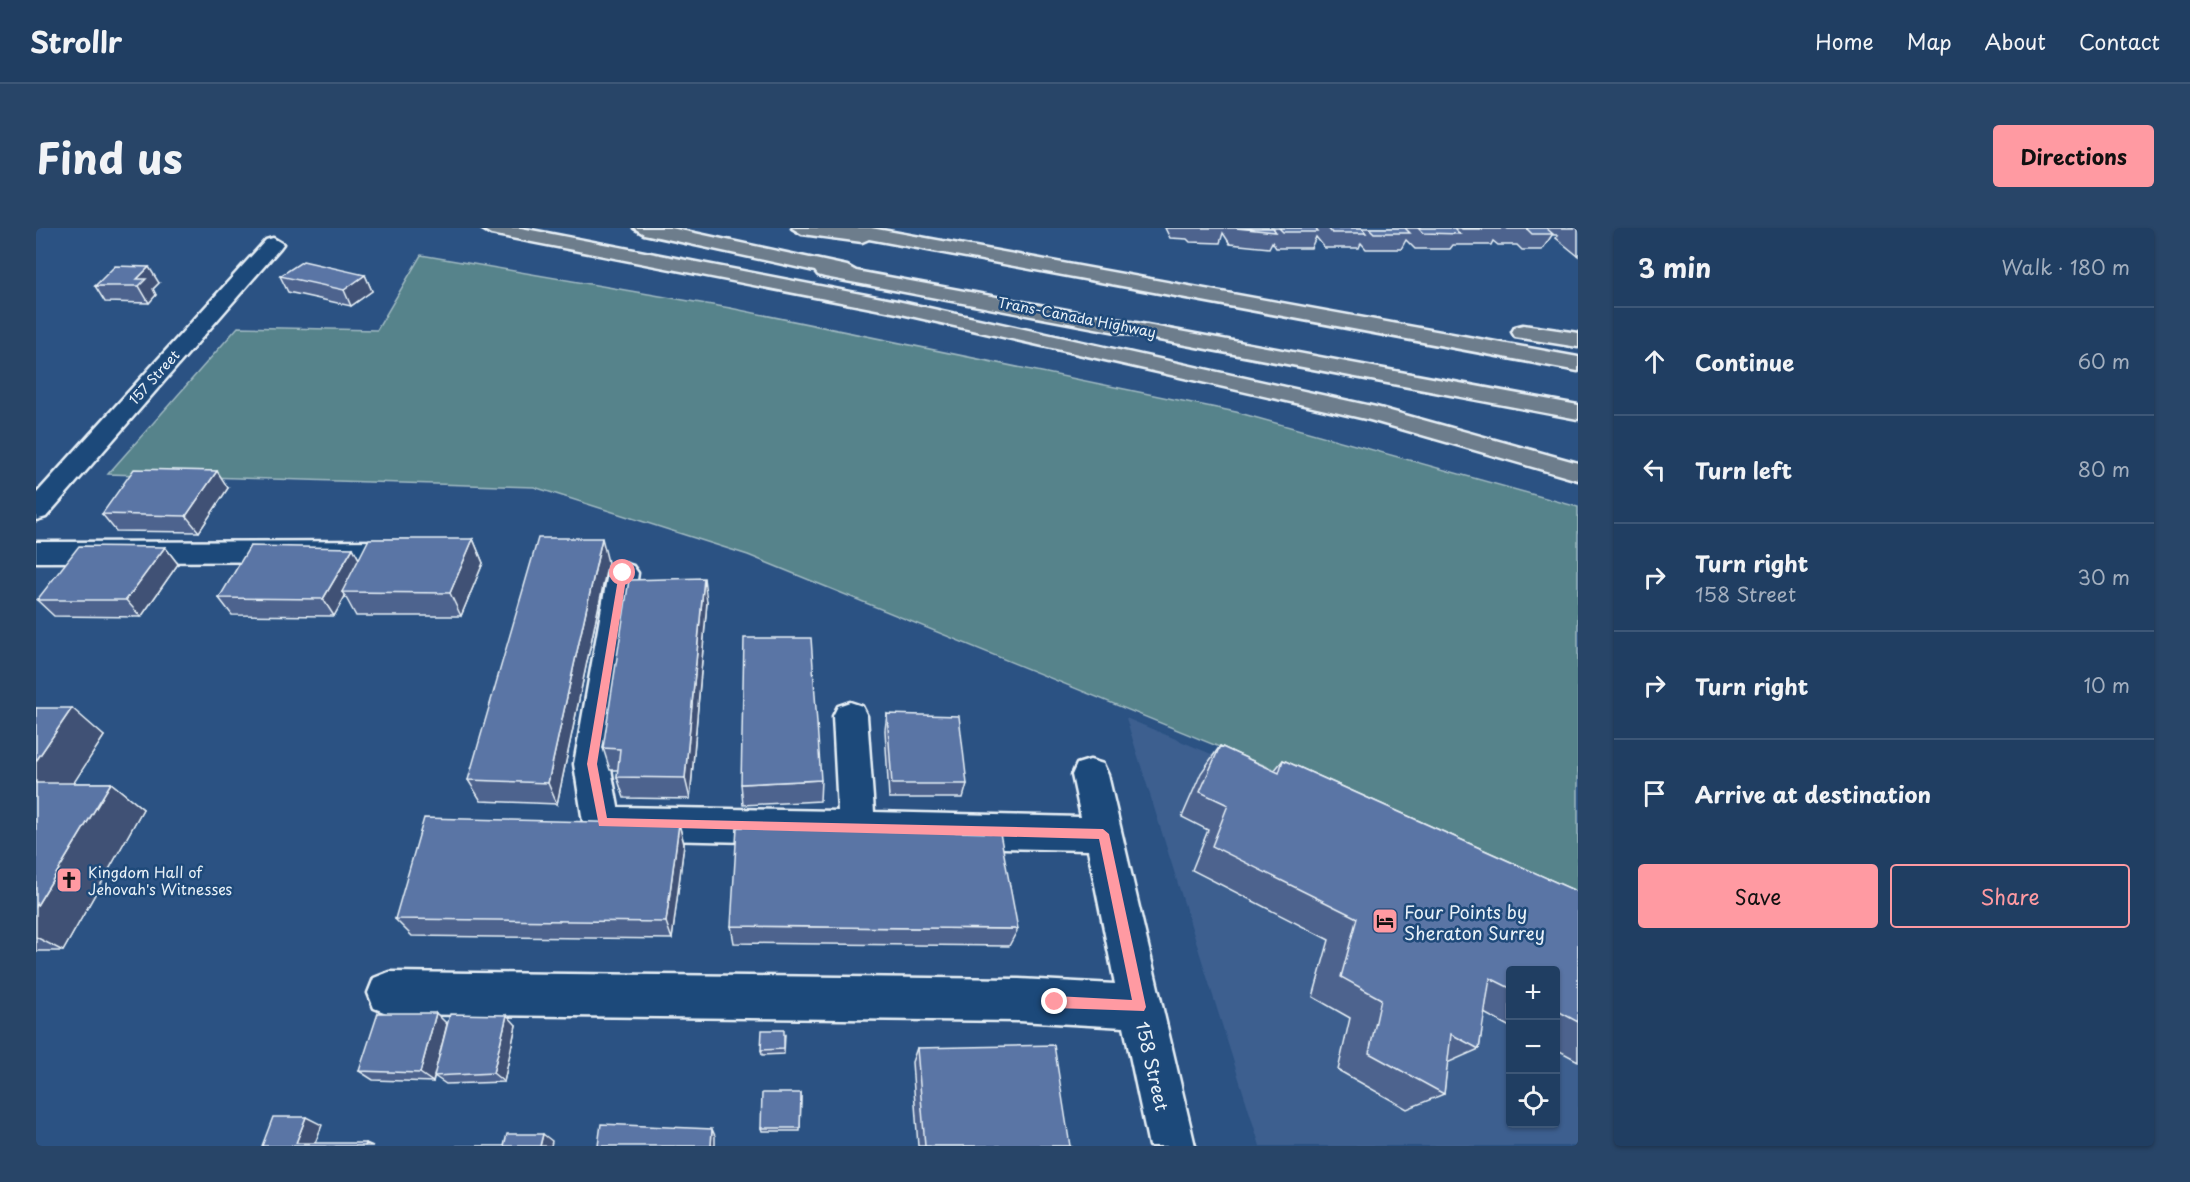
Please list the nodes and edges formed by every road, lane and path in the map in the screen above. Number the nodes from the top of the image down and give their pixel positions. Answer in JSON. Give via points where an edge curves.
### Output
{"nodes":[{"id":1,"x":491,"y":228,"type":"edge"},
{"id":2,"x":575,"y":228,"type":"edge"},
{"id":3,"x":644,"y":228,"type":"edge"},
{"id":4,"x":802,"y":228,"type":"edge"},
{"id":5,"x":840,"y":228,"type":"edge"},
{"id":6,"x":273,"y":244,"type":"dead end"},
{"id":7,"x":935,"y":246,"type":"junction"},
{"id":8,"x":1096,"y":276,"type":"junction"},
{"id":9,"x":911,"y":285,"type":"junction"},
{"id":10,"x":1479,"y":325,"type":"dead end"},
{"id":11,"x":1502,"y":328,"type":"dead end"},
{"id":12,"x":1578,"y":340,"type":"edge"},
{"id":13,"x":1578,"y":364,"type":"edge"},
{"id":14,"x":1578,"y":412,"type":"edge"},
{"id":15,"x":1578,"y":472,"type":"edge"},
{"id":16,"x":64,"y":477,"type":"junction"},
{"id":17,"x":36,"y":479,"type":"edge"},
{"id":18,"x":36,"y":510,"type":"edge"},
{"id":19,"x":438,"y":551,"type":"edge"},
{"id":20,"x":36,"y":552,"type":"edge"},
{"id":21,"x":623,"y":573,"type":"dead end"},
{"id":22,"x":850,"y":716,"type":"dead end"},
{"id":23,"x":1090,"y":775,"type":"dead end"},
{"id":24,"x":857,"y":828,"type":"junction"},
{"id":25,"x":1103,"y":834,"type":"junction"},
{"id":26,"x":389,"y":993,"type":"dead end"},
{"id":27,"x":1139,"y":1007,"type":"junction"},
{"id":28,"x":1172,"y":1146,"type":"edge"}],
"edges":[{"from":1,"to":15,"type":"highway","via":[[897,307],[1376,414]]},
{"from":2,"to":9,"type":"highway","name":"Trans-Canada Highway"},
{"from":3,"to":9,"type":"highway"},
{"from":4,"to":7,"type":"highway"},
{"from":5,"to":7,"type":"highway"},
{"from":6,"to":16,"type":"street","name":"157 Street"},
{"from":7,"to":8,"type":"highway"},
{"from":8,"to":10,"type":"highway","via":[[1368,307]]},
{"from":8,"to":13,"type":"highway"},
{"from":9,"to":14,"type":"highway","name":"Trans-Canada Highway"},
{"from":11,"to":12,"type":"highway"},
{"from":16,"to":17,"type":"street"},
{"from":16,"to":18,"type":"street","name":"157 Street"},
{"from":19,"to":20,"type":"street"},
{"from":21,"to":24,"type":"street","via":[[586,822]]},
{"from":22,"to":24,"type":"street"},
{"from":23,"to":25,"type":"street","name":"158 Street"},
{"from":24,"to":25,"type":"street"},
{"from":25,"to":27,"type":"street","name":"158 Street"},
{"from":26,"to":27,"type":"street","via":[[1019,1000]]},
{"from":27,"to":28,"type":"street","name":"158 Street"}]}
